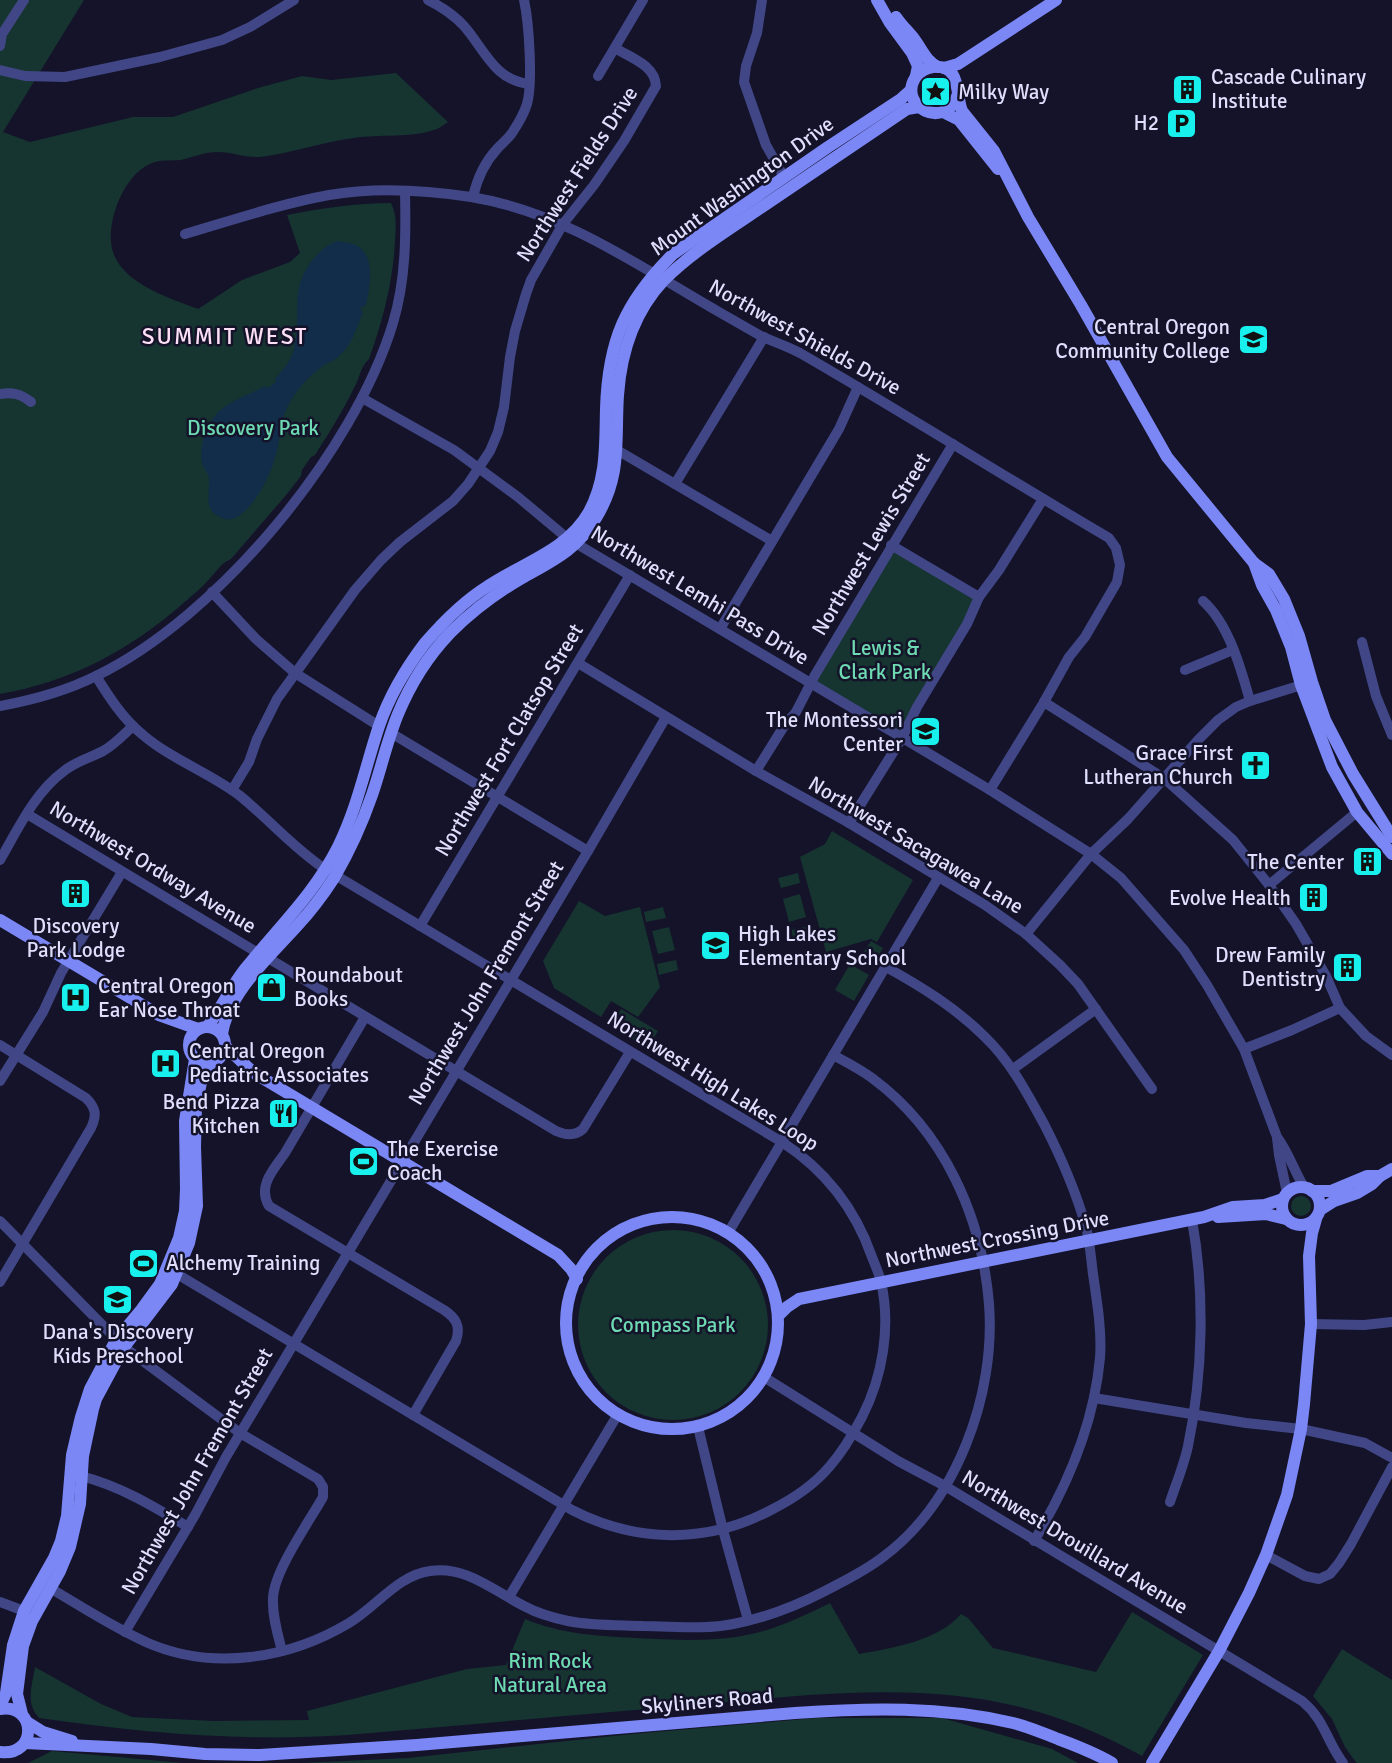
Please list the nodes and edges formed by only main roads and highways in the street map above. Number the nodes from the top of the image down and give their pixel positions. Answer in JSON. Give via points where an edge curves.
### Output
{"nodes":[{"id":1,"x":877,"y":0,"type":"edge"},
{"id":2,"x":884,"y":0,"type":"edge"},
{"id":3,"x":1056,"y":0,"type":"edge"},
{"id":4,"x":1022,"y":23,"type":"junction"},
{"id":5,"x":941,"y":68,"type":"junction"},
{"id":6,"x":916,"y":76,"type":"junction"},
{"id":7,"x":958,"y":88,"type":"junction"},
{"id":8,"x":911,"y":90,"type":"junction"},
{"id":9,"x":919,"y":107,"type":"junction"},
{"id":10,"x":943,"y":112,"type":"junction"},
{"id":11,"x":1010,"y":182,"type":"junction"},
{"id":12,"x":659,"y":276,"type":"junction"},
{"id":13,"x":572,"y":541,"type":"junction"},
{"id":14,"x":1306,"y":684,"type":"junction"},
{"id":15,"x":1392,"y":838,"type":"edge"},
{"id":16,"x":1392,"y":854,"type":"edge"},
{"id":17,"x":0,"y":920,"type":"edge"},
{"id":18,"x":263,"y":956,"type":"junction"},
{"id":19,"x":159,"y":1016,"type":"junction"},
{"id":20,"x":203,"y":1028,"type":"junction"},
{"id":21,"x":224,"y":1040,"type":"junction"},
{"id":22,"x":189,"y":1043,"type":"junction"},
{"id":23,"x":195,"y":1059,"type":"junction"},
{"id":24,"x":214,"y":1062,"type":"junction"},
{"id":25,"x":254,"y":1073,"type":"junction"},
{"id":26,"x":1392,"y":1169,"type":"edge"},
{"id":27,"x":1380,"y":1175,"type":"junction"},
{"id":28,"x":1308,"y":1189,"type":"junction"},
{"id":29,"x":1285,"y":1196,"type":"junction"},
{"id":30,"x":1318,"y":1215,"type":"junction"},
{"id":31,"x":1198,"y":1219,"type":"junction"},
{"id":32,"x":1289,"y":1221,"type":"junction"},
{"id":33,"x":558,"y":1255,"type":"junction"},
{"id":34,"x":1309,"y":1256,"type":"junction"},
{"id":35,"x":589,"y":1260,"type":"junction"},
{"id":36,"x":577,"y":1279,"type":"junction"},
{"id":37,"x":773,"y":1291,"type":"junction"},
{"id":38,"x":799,"y":1299,"type":"junction"},
{"id":39,"x":778,"y":1316,"type":"junction"},
{"id":40,"x":120,"y":1344,"type":"junction"},
{"id":41,"x":0,"y":1707,"type":"edge"},
{"id":42,"x":25,"y":1718,"type":"junction"},
{"id":43,"x":21,"y":1746,"type":"junction"},
{"id":44,"x":88,"y":1747,"type":"junction"},
{"id":45,"x":0,"y":1752,"type":"edge"},
{"id":46,"x":1154,"y":1760,"type":"edge"},
{"id":47,"x":9,"y":1763,"type":"edge"},
{"id":48,"x":1112,"y":1763,"type":"edge"}],
"edges":[{"from":1,"to":6,"type":"main road","via":[[912,53],[918,66]]},
{"from":2,"to":5,"type":"main road","via":[[930,63]]},
{"from":3,"to":4,"type":"main road"},
{"from":4,"to":5,"type":"main road","via":[[958,64]]},
{"from":4,"to":7,"type":"main road","via":[[963,71]]},
{"from":5,"to":6,"type":"main road","via":[[926,68]]},
{"from":5,"to":7,"type":"main road","via":[[954,76]]},
{"from":6,"to":8,"type":"main road"},
{"from":7,"to":10,"type":"main road","via":[[953,105]]},
{"from":7,"to":11,"type":"main road","via":[[962,111],[994,151]]},
{"from":8,"to":9,"type":"main road"},
{"from":8,"to":12,"type":"main road","name":"Mount Washington Drive","via":[[673,254]]},
{"from":9,"to":10,"type":"main road","via":[[930,113]]},
{"from":9,"to":12,"type":"main road","name":"Mount Washington Drive","via":[[894,117]]},
{"from":10,"to":11,"type":"main road","via":[[959,120]]},
{"from":11,"to":14,"type":"main road","via":[[1167,457],[1254,563]]},
{"from":12,"to":13,"type":"main road","name":"Mount Washington Drive","via":[[629,308],[620,326],[608,372],[602,482]]},
{"from":12,"to":13,"type":"main road","name":"Mount Washington Drive","via":[[626,346],[613,481],[588,531]]},
{"from":13,"to":18,"type":"main road","name":"Mount Washington Drive","via":[[556,560],[486,601],[432,655],[385,729],[364,815],[350,848],[330,873],[312,910]]},
{"from":14,"to":15,"type":"main road"},
{"from":14,"to":16,"type":"main road","via":[[1332,767],[1357,812]]},
{"from":17,"to":19,"type":"main road"},
{"from":18,"to":20,"type":"main road","name":"Mount Washington Drive","via":[[238,979]]},
{"from":18,"to":21,"type":"main road","name":"Mount Washington Drive","via":[[226,1019]]},
{"from":19,"to":20,"type":"main road"},
{"from":19,"to":22,"type":"main road"},
{"from":20,"to":21,"type":"main road","via":[[216,1028]]},
{"from":20,"to":22,"type":"main road","via":[[193,1033]]},
{"from":21,"to":24,"type":"main road","via":[[223,1055]]},
{"from":21,"to":25,"type":"main road"},
{"from":22,"to":23,"type":"main road"},
{"from":23,"to":24,"type":"main road"},
{"from":23,"to":40,"type":"main road","via":[[185,1121],[185,1211],[179,1238],[155,1294]]},
{"from":24,"to":25,"type":"main road"},
{"from":24,"to":40,"type":"main road","via":[[202,1078],[196,1106],[197,1206],[189,1243],[166,1293]]},
{"from":25,"to":33,"type":"main road"},
{"from":26,"to":27,"type":"main road"},
{"from":27,"to":28,"type":"main road","via":[[1331,1191]]},
{"from":27,"to":30,"type":"main road"},
{"from":28,"to":29,"type":"main road","via":[[1292,1189]]},
{"from":28,"to":30,"type":"main road","via":[[1319,1199]]},
{"from":29,"to":31,"type":"main road","name":"Northwest Crossing Drive","via":[[1265,1205],[1233,1207]]},
{"from":29,"to":32,"type":"main road","via":[[1282,1209]]},
{"from":30,"to":32,"type":"main road","via":[[1305,1225]]},
{"from":30,"to":34,"type":"main road"},
{"from":31,"to":32,"type":"main road","name":"Northwest Crossing Drive","via":[[1266,1214]]},
{"from":31,"to":38,"type":"main road","name":"Northwest Crossing Drive"},
{"from":32,"to":34,"type":"main road"},
{"from":33,"to":35,"type":"main road"},
{"from":33,"to":36,"type":"main road"},
{"from":34,"to":46,"type":"main road","via":[[1311,1324],[1301,1429],[1287,1495],[1249,1593]]},
{"from":35,"to":36,"type":"main road"},
{"from":35,"to":37,"type":"main road","via":[[610,1239],[645,1221],[694,1220],[728,1233],[743,1245],[755,1256]]},
{"from":36,"to":39,"type":"main road","via":[[566,1319],[567,1342],[583,1381],[618,1414],[661,1429],[698,1427],[741,1403],[764,1377],[776,1351]]},
{"from":37,"to":38,"type":"main road","name":"Northwest Crossing Drive"},
{"from":37,"to":39,"type":"main road"},
{"from":38,"to":39,"type":"main road","name":"Northwest Crossing Drive"},
{"from":40,"to":41,"type":"main road","via":[[90,1389],[80,1418],[61,1541],[24,1611]]},
{"from":40,"to":42,"type":"main road","via":[[93,1409],[70,1547],[23,1646],[17,1694]]},
{"from":41,"to":42,"type":"main road","name":"Skyliners Road","via":[[11,1708]]},
{"from":42,"to":43,"type":"main road","via":[[29,1733]]},
{"from":42,"to":44,"type":"main road","name":"Skyliners Road","via":[[43,1731]]},
{"from":43,"to":44,"type":"main road","name":"Skyliners Road"},
{"from":43,"to":45,"type":"main road","name":"Skyliners Road"},
{"from":43,"to":47,"type":"main road"},
{"from":44,"to":48,"type":"main road","name":"Skyliners Road","via":[[260,1755],[806,1712],[897,1709],[937,1710],[1014,1724]]}]}
